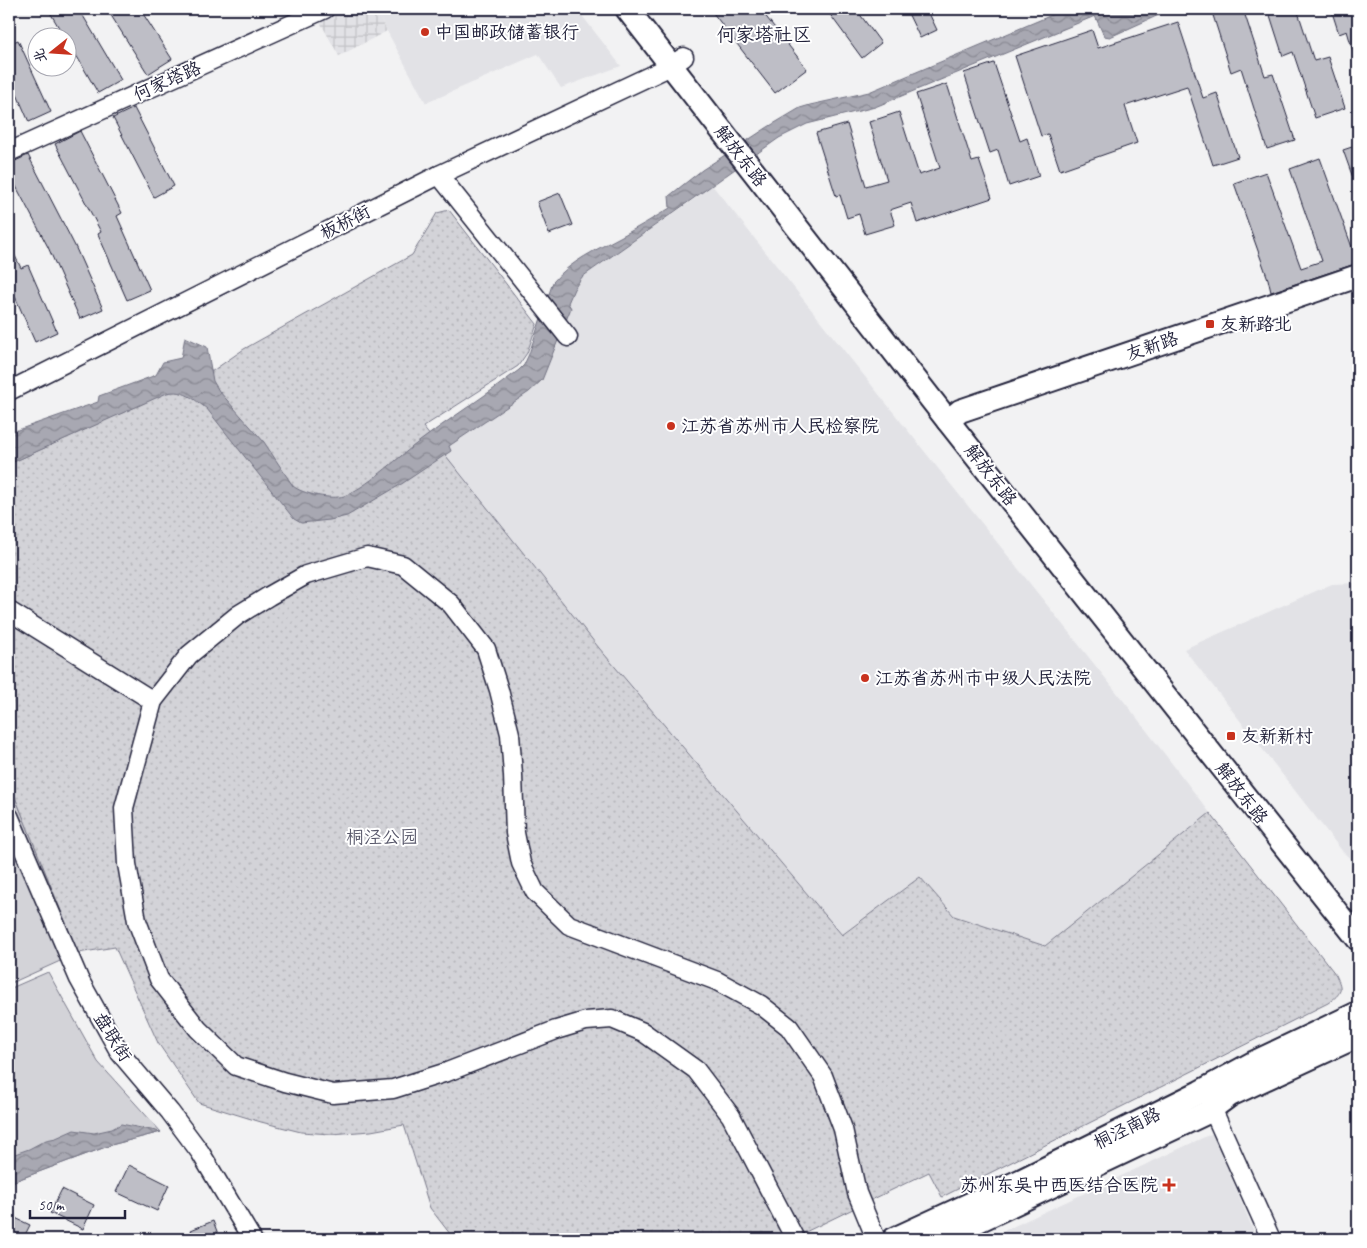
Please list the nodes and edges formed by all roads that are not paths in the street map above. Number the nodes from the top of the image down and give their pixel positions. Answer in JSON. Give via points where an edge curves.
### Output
{"nodes":[{"id":1,"x":325,"y":9,"type":"edge"},
{"id":2,"x":627,"y":9,"type":"edge"},
{"id":3,"x":646,"y":9,"type":"edge"},
{"id":4,"x":678,"y":62,"type":"junction"},
{"id":5,"x":10,"y":148,"type":"edge"},
{"id":6,"x":440,"y":175,"type":"junction"},
{"id":7,"x":1358,"y":276,"type":"edge"},
{"id":8,"x":1358,"y":290,"type":"edge"},
{"id":9,"x":568,"y":337,"type":"dead end"},
{"id":10,"x":9,"y":391,"type":"edge"},
{"id":11,"x":958,"y":422,"type":"junction"},
{"id":12,"x":9,"y":611,"type":"edge"},
{"id":13,"x":153,"y":701,"type":"junction"},
{"id":14,"x":9,"y":816,"type":"edge"},
{"id":15,"x":1358,"y":914,"type":"edge"},
{"id":16,"x":1358,"y":939,"type":"edge"},
{"id":17,"x":1358,"y":1013,"type":"edge"},
{"id":18,"x":1358,"y":1036,"type":"edge"},
{"id":19,"x":1212,"y":1108,"type":"junction"},
{"id":20,"x":252,"y":1239,"type":"edge"},
{"id":21,"x":795,"y":1239,"type":"edge"},
{"id":22,"x":876,"y":1239,"type":"edge"},
{"id":23,"x":894,"y":1239,"type":"edge"},
{"id":24,"x":940,"y":1239,"type":"edge"},
{"id":25,"x":1271,"y":1239,"type":"edge"}],
"edges":[{"from":1,"to":5,"type":"street","name":"何家塔路"},
{"from":2,"to":4,"type":"main road","name":"解放东路"},
{"from":3,"to":4,"type":"main road","name":"解放东路"},
{"from":4,"to":6,"type":"street","name":"板桥街"},
{"from":4,"to":11,"type":"main road","name":"解放东路"},
{"from":6,"to":9,"type":"street"},
{"from":6,"to":10,"type":"street","name":"板桥街"},
{"from":7,"to":11,"type":"main road","name":"友新路"},
{"from":8,"to":11,"type":"main road","name":"友新路"},
{"from":11,"to":15,"type":"main road","name":"解放东路"},
{"from":11,"to":16,"type":"main road","name":"解放东路"},
{"from":12,"to":13,"type":"street"},
{"from":13,"to":21,"type":"street","via":[[124,808],[127,864],[137,921],[159,979],[198,1029],[236,1066],[334,1094],[393,1089],[556,1030],[586,1021],[612,1019],[643,1032],[696,1070],[731,1116]]},
{"from":13,"to":22,"type":"street","via":[[189,655],[238,615],[306,575],[367,557],[403,565],[451,604],[486,649],[510,734],[515,833],[521,863],[535,892],[569,925],[717,982],[761,1005],[789,1027],[823,1076],[843,1128],[857,1193]]},
{"from":14,"to":20,"type":"street","name":"盘联街","via":[[79,979],[120,1053],[200,1152]]},
{"from":17,"to":23,"type":"main road","name":"桐泾南路"},
{"from":18,"to":19,"type":"main road","name":"桐泾南路","via":[[1230,1095]]},
{"from":19,"to":24,"type":"main road","name":"桐泾南路"},
{"from":19,"to":25,"type":"street"}]}
